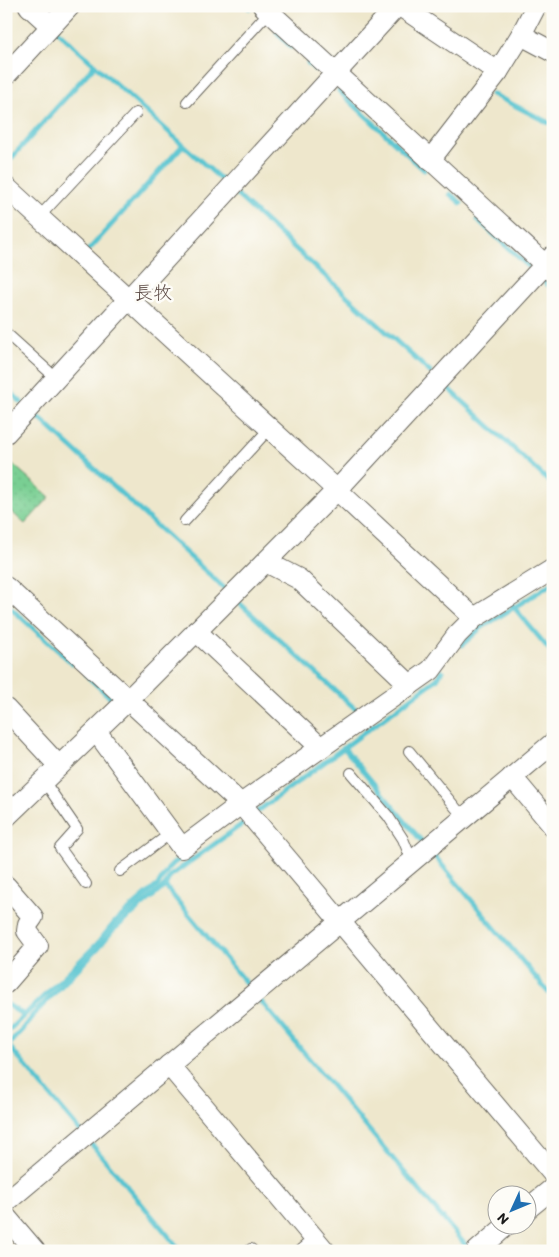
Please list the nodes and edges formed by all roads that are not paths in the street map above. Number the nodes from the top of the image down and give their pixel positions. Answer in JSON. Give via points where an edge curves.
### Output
{"nodes":[{"id":1,"x":29,"y":6,"type":"edge"},
{"id":2,"x":70,"y":6,"type":"edge"},
{"id":3,"x":399,"y":6,"type":"edge"},
{"id":4,"x":536,"y":6,"type":"edge"},
{"id":5,"x":266,"y":9,"type":"edge"},
{"id":6,"x":51,"y":26,"type":"junction"},
{"id":7,"x":521,"y":35,"type":"junction"},
{"id":8,"x":553,"y":52,"type":"edge"},
{"id":9,"x":336,"y":72,"type":"junction"},
{"id":10,"x":498,"y":72,"type":"junction"},
{"id":11,"x":6,"y":75,"type":"edge"},
{"id":12,"x":187,"y":102,"type":"dead end"},
{"id":13,"x":136,"y":112,"type":"dead end"},
{"id":14,"x":430,"y":160,"type":"junction"},
{"id":15,"x":6,"y":187,"type":"edge"},
{"id":16,"x":39,"y":217,"type":"junction"},
{"id":17,"x":550,"y":264,"type":"edge"},
{"id":18,"x":128,"y":299,"type":"junction"},
{"id":19,"x":6,"y":333,"type":"edge"},
{"id":20,"x":56,"y":378,"type":"junction"},
{"id":21,"x":269,"y":428,"type":"junction"},
{"id":22,"x":6,"y":433,"type":"edge"},
{"id":23,"x":337,"y":490,"type":"junction"},
{"id":24,"x":185,"y":521,"type":"dead end"},
{"id":25,"x":266,"y":562,"type":"junction"},
{"id":26,"x":553,"y":569,"type":"edge"},
{"id":27,"x":6,"y":587,"type":"edge"},
{"id":28,"x":474,"y":618,"type":"junction"},
{"id":29,"x":196,"y":631,"type":"junction"},
{"id":30,"x":410,"y":685,"type":"junction"},
{"id":31,"x":128,"y":700,"type":"junction"},
{"id":32,"x":6,"y":709,"type":"edge"},
{"id":33,"x":96,"y":731,"type":"junction"},
{"id":34,"x":553,"y":743,"type":"edge"},
{"id":35,"x":321,"y":748,"type":"junction"},
{"id":36,"x":409,"y":751,"type":"dead end"},
{"id":37,"x":59,"y":766,"type":"junction"},
{"id":38,"x":351,"y":773,"type":"dead end"},
{"id":39,"x":512,"y":777,"type":"junction"},
{"id":40,"x":44,"y":781,"type":"junction"},
{"id":41,"x":246,"y":809,"type":"junction"},
{"id":42,"x":6,"y":817,"type":"edge"},
{"id":43,"x":464,"y":818,"type":"junction"},
{"id":44,"x":553,"y":826,"type":"edge"},
{"id":45,"x":171,"y":833,"type":"junction"},
{"id":46,"x":412,"y":861,"type":"junction"},
{"id":47,"x":120,"y":871,"type":"dead end"},
{"id":48,"x":86,"y":884,"type":"dead end"},
{"id":49,"x":6,"y":886,"type":"edge"},
{"id":50,"x":341,"y":921,"type":"junction"},
{"id":51,"x":6,"y":983,"type":"edge"},
{"id":52,"x":169,"y":1065,"type":"junction"},
{"id":53,"x":553,"y":1174,"type":"edge"},
{"id":54,"x":553,"y":1188,"type":"edge"},
{"id":55,"x":6,"y":1202,"type":"edge"},
{"id":56,"x":536,"y":1202,"type":"edge"},
{"id":57,"x":6,"y":1217,"type":"edge"},
{"id":58,"x":497,"y":1234,"type":"edge"},
{"id":59,"x":313,"y":1247,"type":"edge"},
{"id":60,"x":35,"y":1251,"type":"edge"},
{"id":61,"x":477,"y":1251,"type":"edge"}],
"edges":[{"from":1,"to":6,"type":"street"},
{"from":2,"to":6,"type":"street"},
{"from":3,"to":9,"type":"street"},
{"from":3,"to":10,"type":"street"},
{"from":4,"to":7,"type":"street"},
{"from":5,"to":9,"type":"street"},
{"from":5,"to":12,"type":"lane"},
{"from":6,"to":11,"type":"street"},
{"from":7,"to":8,"type":"street"},
{"from":7,"to":10,"type":"street"},
{"from":9,"to":14,"type":"street"},
{"from":9,"to":18,"type":"street"},
{"from":10,"to":14,"type":"street"},
{"from":13,"to":16,"type":"lane"},
{"from":14,"to":17,"type":"street"},
{"from":15,"to":16,"type":"street"},
{"from":16,"to":18,"type":"street"},
{"from":17,"to":23,"type":"street"},
{"from":18,"to":20,"type":"street"},
{"from":18,"to":21,"type":"street"},
{"from":19,"to":20,"type":"lane"},
{"from":20,"to":22,"type":"street"},
{"from":21,"to":23,"type":"street"},
{"from":21,"to":24,"type":"lane"},
{"from":23,"to":25,"type":"street"},
{"from":23,"to":28,"type":"street"},
{"from":25,"to":29,"type":"street"},
{"from":25,"to":30,"type":"street","via":[[299,579]]},
{"from":26,"to":28,"type":"street"},
{"from":27,"to":31,"type":"street"},
{"from":28,"to":30,"type":"street","via":[[431,670]]},
{"from":29,"to":31,"type":"street"},
{"from":29,"to":35,"type":"street"},
{"from":30,"to":35,"type":"street"},
{"from":31,"to":33,"type":"street"},
{"from":31,"to":41,"type":"street"},
{"from":32,"to":37,"type":"street"},
{"from":33,"to":37,"type":"street"},
{"from":33,"to":45,"type":"street"},
{"from":34,"to":39,"type":"street"},
{"from":35,"to":41,"type":"street"},
{"from":36,"to":43,"type":"lane"},
{"from":37,"to":40,"type":"street"},
{"from":38,"to":46,"type":"lane","via":[[388,816]]},
{"from":39,"to":43,"type":"street"},
{"from":39,"to":44,"type":"street"},
{"from":40,"to":42,"type":"street"},
{"from":40,"to":48,"type":"lane","via":[[77,828],[60,848]]},
{"from":41,"to":45,"type":"street","via":[[182,848]]},
{"from":41,"to":50,"type":"street"},
{"from":43,"to":46,"type":"street"},
{"from":45,"to":47,"type":"lane"},
{"from":46,"to":50,"type":"street"},
{"from":49,"to":51,"type":"street","via":[[33,917],[27,931],[38,946]]},
{"from":50,"to":52,"type":"street"},
{"from":50,"to":53,"type":"street"},
{"from":52,"to":55,"type":"street"},
{"from":52,"to":59,"type":"street"},
{"from":54,"to":56,"type":"street"},
{"from":57,"to":60,"type":"street"},
{"from":58,"to":61,"type":"street"}]}
